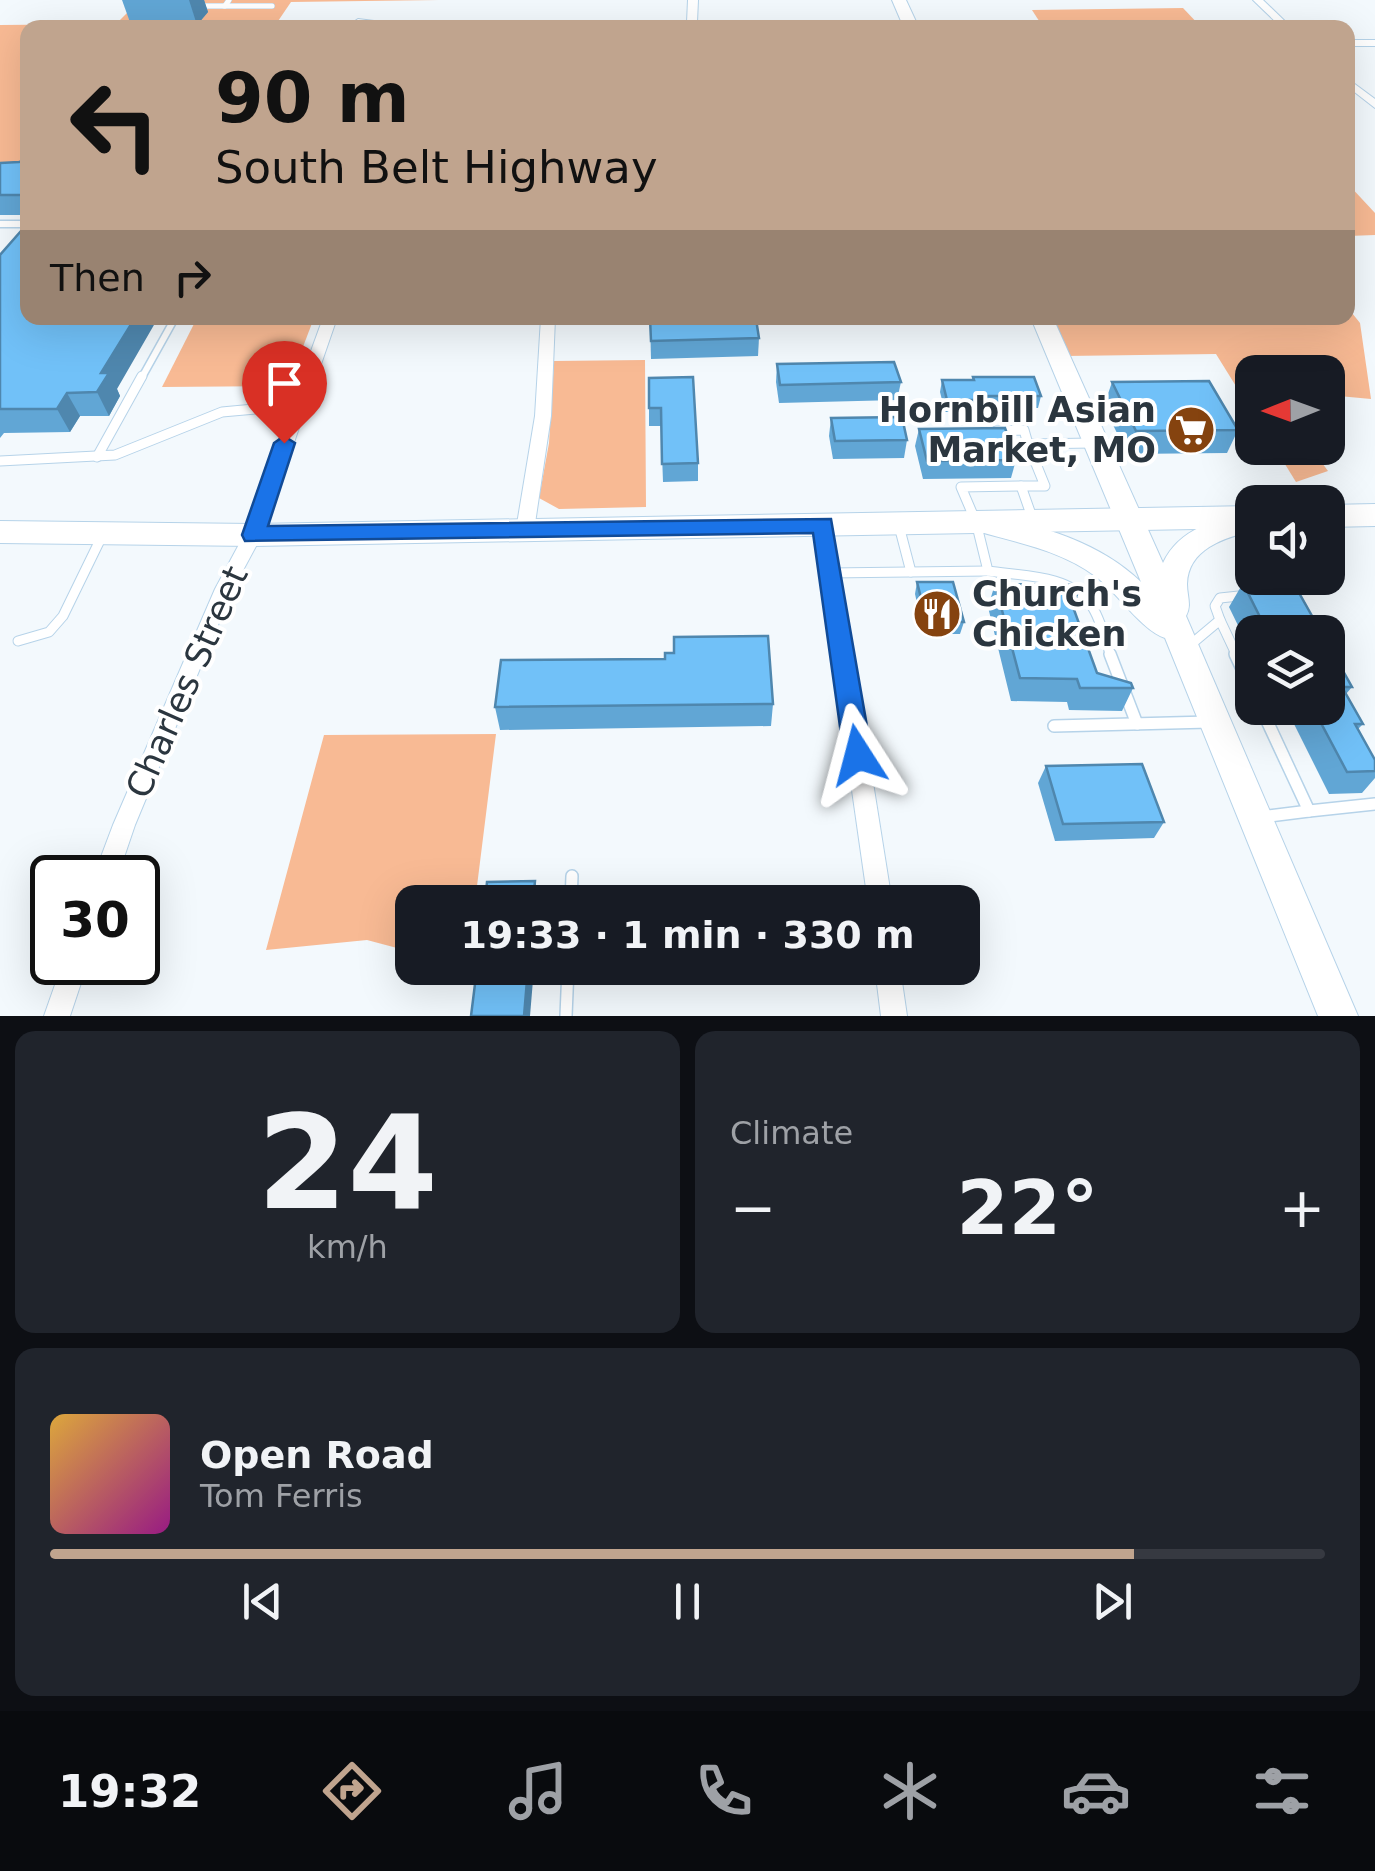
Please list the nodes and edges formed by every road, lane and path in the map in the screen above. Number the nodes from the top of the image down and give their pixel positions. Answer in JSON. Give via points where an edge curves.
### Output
{"nodes":[{"id":1,"x":1258,"y":0,"type":"edge"},
{"id":2,"x":227,"y":3,"type":"edge"},
{"id":3,"x":197,"y":5,"type":"edge"},
{"id":4,"x":272,"y":6,"type":"dead end"},
{"id":5,"x":210,"y":10,"type":"dead end"},
{"id":6,"x":1279,"y":20,"type":"edge"},
{"id":7,"x":1355,"y":88,"type":"edge"},
{"id":8,"x":1375,"y":105,"type":"edge"},
{"id":9,"x":172,"y":325,"type":"edge"},
{"id":10,"x":327,"y":325,"type":"edge"},
{"id":11,"x":548,"y":325,"type":"edge"},
{"id":12,"x":1045,"y":325,"type":"edge"},
{"id":13,"x":298,"y":406,"type":"junction"},
{"id":14,"x":991,"y":431,"type":"edge"},
{"id":15,"x":1096,"y":443,"type":"junction"},
{"id":16,"x":1028,"y":444,"type":"junction"},
{"id":17,"x":97,"y":457,"type":"junction"},
{"id":18,"x":0,"y":460,"type":"edge"},
{"id":19,"x":1021,"y":486,"type":"junction"},
{"id":20,"x":1375,"y":515,"type":"edge"},
{"id":21,"x":1345,"y":516,"type":"edge"},
{"id":22,"x":1128,"y":519,"type":"junction"},
{"id":23,"x":1235,"y":519,"type":"edge"},
{"id":24,"x":1034,"y":521,"type":"junction"},
{"id":25,"x":976,"y":522,"type":"junction"},
{"id":26,"x":898,"y":523,"type":"junction"},
{"id":27,"x":1235,"y":524,"type":"edge"},
{"id":28,"x":823,"y":525,"type":"junction"},
{"id":29,"x":525,"y":530,"type":"junction"},
{"id":30,"x":0,"y":532,"type":"edge"},
{"id":31,"x":103,"y":533,"type":"junction"},
{"id":32,"x":254,"y":535,"type":"junction"},
{"id":33,"x":988,"y":571,"type":"junction"},
{"id":34,"x":911,"y":572,"type":"junction"},
{"id":35,"x":830,"y":573,"type":"junction"},
{"id":36,"x":1246,"y":595,"type":"edge"},
{"id":37,"x":1220,"y":620,"type":"junction"},
{"id":38,"x":18,"y":641,"type":"dead end"},
{"id":39,"x":1185,"y":650,"type":"junction"},
{"id":40,"x":1235,"y":653,"type":"edge"},
{"id":41,"x":1217,"y":722,"type":"junction"},
{"id":42,"x":1138,"y":724,"type":"junction"},
{"id":43,"x":1269,"y":725,"type":"edge"},
{"id":44,"x":1054,"y":726,"type":"dead end"},
{"id":45,"x":1375,"y":804,"type":"edge"},
{"id":46,"x":1309,"y":811,"type":"junction"},
{"id":47,"x":1258,"y":818,"type":"junction"},
{"id":48,"x":114,"y":855,"type":"edge"},
{"id":49,"x":572,"y":876,"type":"dead end"},
{"id":50,"x":572,"y":885,"type":"edge"},
{"id":51,"x":877,"y":885,"type":"edge"},
{"id":52,"x":68,"y":985,"type":"edge"},
{"id":53,"x":567,"y":985,"type":"edge"},
{"id":54,"x":890,"y":985,"type":"edge"},
{"id":55,"x":57,"y":1016,"type":"edge"},
{"id":56,"x":566,"y":1016,"type":"edge"},
{"id":57,"x":894,"y":1016,"type":"edge"},
{"id":58,"x":1338,"y":1016,"type":"edge"}],
"edges":[{"from":1,"to":6,"type":"street"},
{"from":2,"to":3,"type":"lane"},
{"from":2,"to":4,"type":"lane"},
{"from":2,"to":5,"type":"lane"},
{"from":7,"to":8,"type":"street"},
{"from":9,"to":17,"type":"lane"},
{"from":10,"to":13,"type":"street","name":"Charles Street"},
{"from":11,"to":29,"type":"street","via":[[543,416]]},
{"from":12,"to":15,"type":"street"},
{"from":13,"to":17,"type":"lane","via":[[222,412],[154,442]]},
{"from":13,"to":32,"type":"street","name":"Charles Street"},
{"from":14,"to":16,"type":"lane","via":[[1024,430]]},
{"from":15,"to":16,"type":"lane"},
{"from":15,"to":22,"type":"street"},
{"from":16,"to":19,"type":"lane","via":[[1045,486]]},
{"from":17,"to":18,"type":"lane"},
{"from":19,"to":24,"type":"lane"},
{"from":19,"to":25,"type":"lane","via":[[960,487]]},
{"from":20,"to":21,"type":"main road"},
{"from":22,"to":23,"type":"main road"},
{"from":22,"to":24,"type":"main road"},
{"from":22,"to":39,"type":"street"},
{"from":24,"to":25,"type":"main road"},
{"from":25,"to":26,"type":"main road"},
{"from":25,"to":33,"type":"lane"},
{"from":25,"to":39,"type":"street","via":[[1084,552],[1128,583]]},
{"from":26,"to":28,"type":"main road"},
{"from":26,"to":34,"type":"lane"},
{"from":27,"to":39,"type":"street","via":[[1184,548],[1173,568],[1170,589]]},
{"from":28,"to":29,"type":"main road"},
{"from":28,"to":35,"type":"street"},
{"from":29,"to":32,"type":"main road"},
{"from":30,"to":31,"type":"main road"},
{"from":31,"to":32,"type":"main road"},
{"from":31,"to":38,"type":"lane","via":[[62,616],[49,632]]},
{"from":32,"to":48,"type":"street","name":"Charles Street","via":[[224,589]]},
{"from":33,"to":34,"type":"lane"},
{"from":33,"to":42,"type":"lane","via":[[1081,593]]},
{"from":34,"to":35,"type":"lane"},
{"from":35,"to":51,"type":"street"},
{"from":36,"to":37,"type":"lane","via":[[1220,598]]},
{"from":37,"to":39,"type":"lane"},
{"from":37,"to":40,"type":"lane"},
{"from":39,"to":41,"type":"street"},
{"from":41,"to":42,"type":"lane"},
{"from":41,"to":47,"type":"street"},
{"from":42,"to":44,"type":"lane"},
{"from":43,"to":46,"type":"lane"},
{"from":45,"to":46,"type":"lane"},
{"from":46,"to":47,"type":"lane"},
{"from":47,"to":58,"type":"street"},
{"from":49,"to":50,"type":"lane"},
{"from":52,"to":55,"type":"street"},
{"from":53,"to":56,"type":"lane"},
{"from":54,"to":57,"type":"street"}]}
